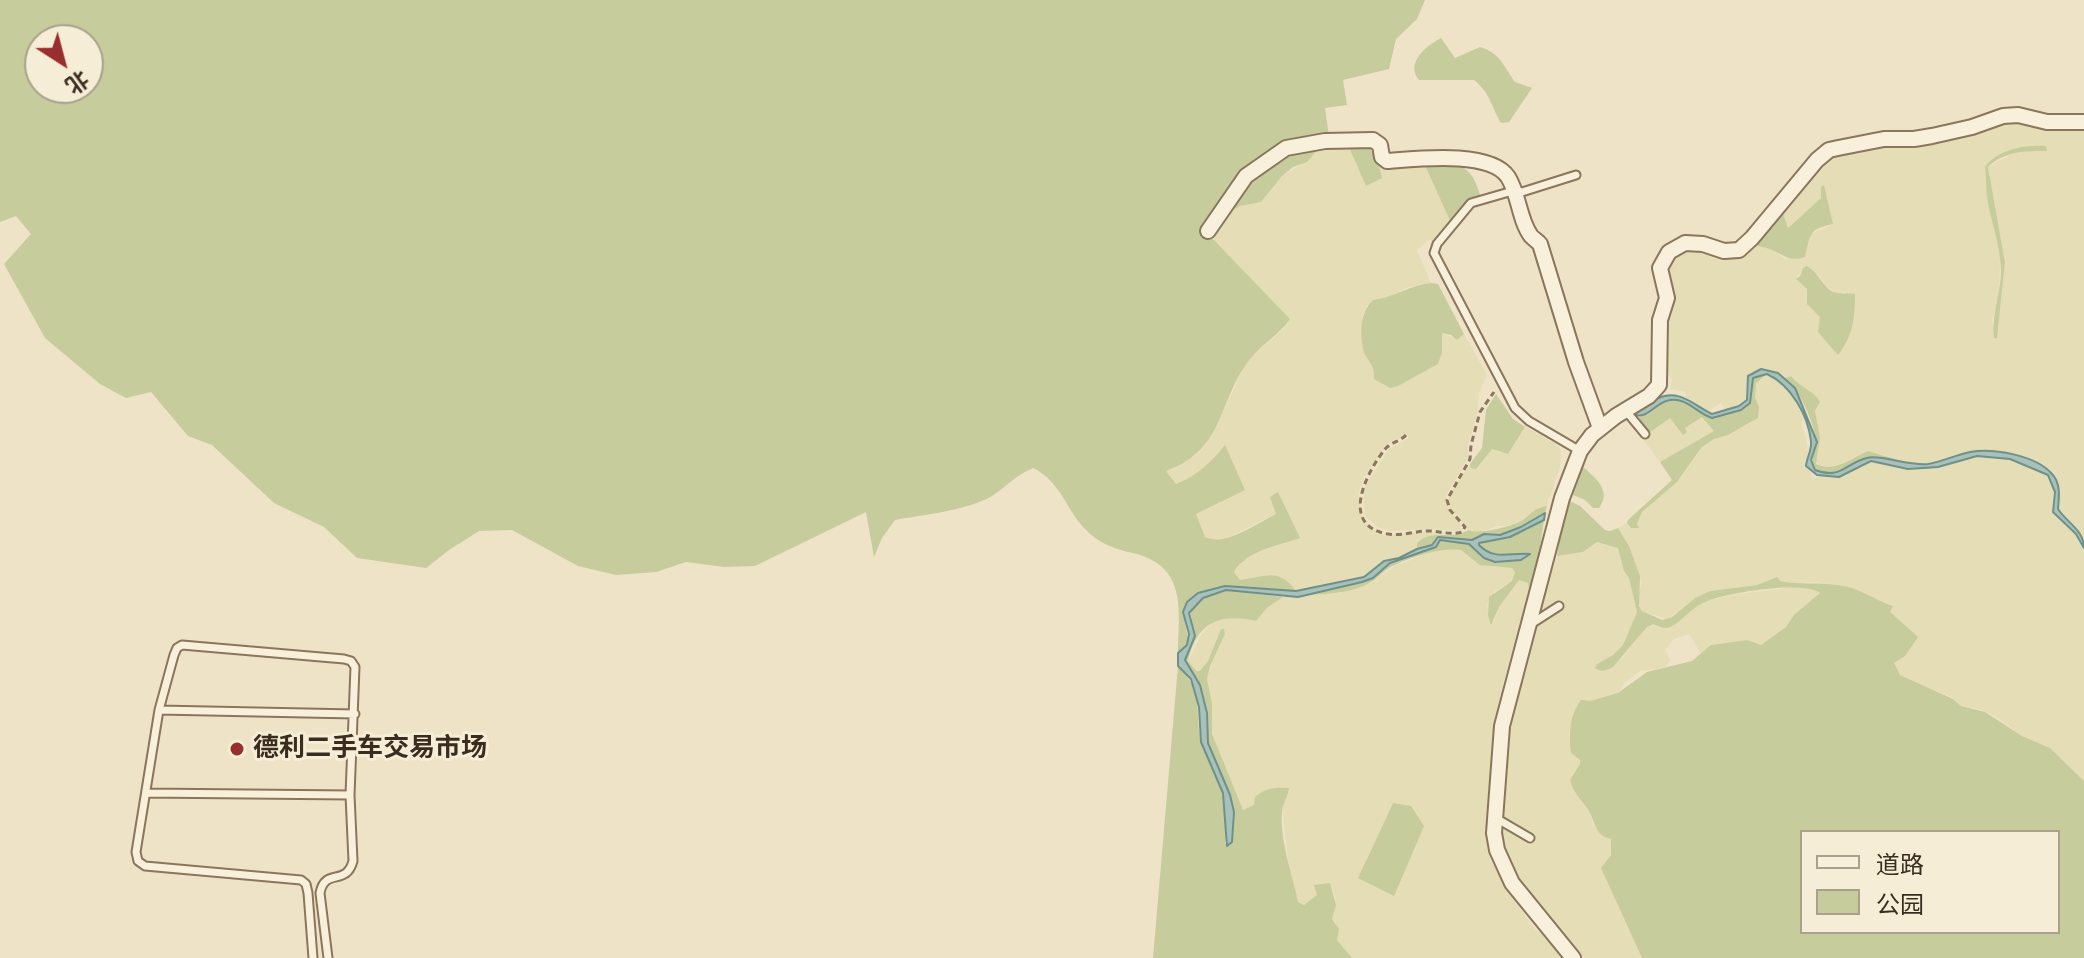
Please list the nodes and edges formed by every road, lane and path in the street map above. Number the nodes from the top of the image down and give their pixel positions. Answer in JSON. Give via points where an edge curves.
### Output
{"nodes":[{"id":1,"x":2084,"y":122,"type":"edge"},
{"id":2,"x":1576,"y":175,"type":"dead end"},
{"id":3,"x":1514,"y":191,"type":"junction"},
{"id":4,"x":1208,"y":231,"type":"dead end"},
{"id":5,"x":1501,"y":383,"type":"junction"},
{"id":6,"x":1626,"y":411,"type":"junction"},
{"id":7,"x":1600,"y":428,"type":"junction"},
{"id":8,"x":1645,"y":434,"type":"dead end"},
{"id":9,"x":1406,"y":435,"type":"dead end"},
{"id":10,"x":1580,"y":451,"type":"junction"},
{"id":11,"x":1559,"y":606,"type":"dead end"},
{"id":12,"x":1531,"y":624,"type":"junction"},
{"id":13,"x":159,"y":710,"type":"junction"},
{"id":14,"x":355,"y":714,"type":"junction"},
{"id":15,"x":146,"y":793,"type":"junction"},
{"id":16,"x":350,"y":795,"type":"junction"},
{"id":17,"x":1494,"y":817,"type":"junction"},
{"id":18,"x":1530,"y":838,"type":"dead end"},
{"id":19,"x":313,"y":958,"type":"edge"},
{"id":20,"x":328,"y":958,"type":"edge"},
{"id":21,"x":1573,"y":958,"type":"edge"}],
"edges":[{"from":1,"to":6,"type":"street","via":[[2003,116],[1923,138],[1829,150],[1739,250],[1694,242],[1669,252],[1660,268],[1667,298],[1660,320],[1659,385]]},
{"from":2,"to":3,"type":"lane"},
{"from":3,"to":4,"type":"street","via":[[1506,174],[1477,162],[1387,161],[1373,140],[1305,143],[1286,148],[1246,176]]},
{"from":3,"to":5,"type":"lane","via":[[1471,203],[1434,253]]},
{"from":3,"to":7,"type":"street","via":[[1532,237],[1540,244]]},
{"from":5,"to":9,"type":"path","via":[[1480,412],[1470,459],[1447,500],[1465,527],[1462,532],[1390,535],[1365,520],[1360,498],[1365,480],[1388,446]]},
{"from":5,"to":10,"type":"lane","via":[[1523,416]]},
{"from":6,"to":7,"type":"street"},
{"from":6,"to":8,"type":"lane"},
{"from":7,"to":10,"type":"street"},
{"from":10,"to":12,"type":"street","via":[[1562,498]]},
{"from":11,"to":12,"type":"lane"},
{"from":12,"to":17,"type":"street","via":[[1502,726]]},
{"from":13,"to":14,"type":"lane"},
{"from":13,"to":14,"type":"lane","via":[[174,655],[182,645],[351,661]]},
{"from":13,"to":15,"type":"lane"},
{"from":14,"to":16,"type":"lane"},
{"from":15,"to":16,"type":"lane"},
{"from":15,"to":19,"type":"lane","via":[[138,861],[145,866],[301,880],[308,893]]},
{"from":16,"to":20,"type":"lane","via":[[350,871],[324,880],[320,893]]},
{"from":17,"to":18,"type":"lane"},
{"from":17,"to":21,"type":"street","via":[[1497,850],[1512,883]]}]}
